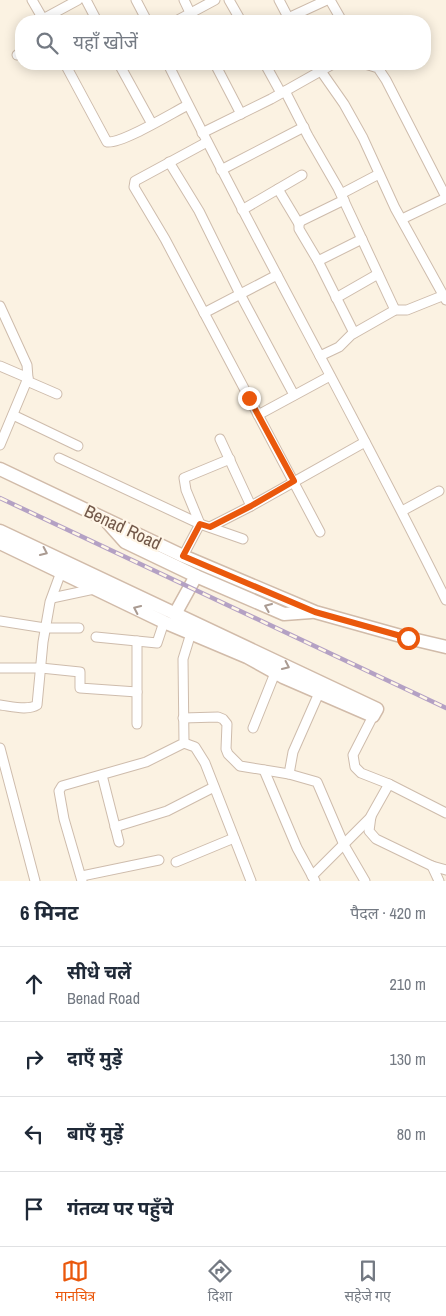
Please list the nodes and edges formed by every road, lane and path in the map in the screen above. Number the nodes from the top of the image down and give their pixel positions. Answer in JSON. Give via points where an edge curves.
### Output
{"nodes":[{"id":1,"x":32,"y":0,"type":"edge"},
{"id":2,"x":78,"y":0,"type":"edge"},
{"id":3,"x":86,"y":0,"type":"edge"},
{"id":4,"x":136,"y":0,"type":"edge"},
{"id":5,"x":184,"y":0,"type":"edge"},
{"id":6,"x":215,"y":0,"type":"edge"},
{"id":7,"x":229,"y":0,"type":"edge"},
{"id":8,"x":279,"y":0,"type":"edge"},
{"id":9,"x":328,"y":0,"type":"edge"},
{"id":10,"x":40,"y":15,"type":"edge"},
{"id":11,"x":52,"y":15,"type":"edge"},
{"id":12,"x":94,"y":15,"type":"edge"},
{"id":13,"x":144,"y":15,"type":"edge"},
{"id":14,"x":191,"y":15,"type":"edge"},
{"id":15,"x":196,"y":15,"type":"edge"},
{"id":16,"x":238,"y":15,"type":"edge"},
{"id":17,"x":286,"y":15,"type":"edge"},
{"id":18,"x":299,"y":15,"type":"edge"},
{"id":19,"x":338,"y":15,"type":"edge"},
{"id":20,"x":68,"y":70,"type":"edge"},
{"id":21,"x":122,"y":70,"type":"edge"},
{"id":22,"x":171,"y":70,"type":"edge"},
{"id":23,"x":218,"y":70,"type":"edge"},
{"id":24,"x":269,"y":70,"type":"edge"},
{"id":25,"x":315,"y":70,"type":"edge"},
{"id":26,"x":321,"y":70,"type":"edge"},
{"id":27,"x":379,"y":70,"type":"edge"},
{"id":28,"x":283,"y":92,"type":"junction"},
{"id":29,"x":188,"y":104,"type":"junction"},
{"id":30,"x":241,"y":114,"type":"junction"},
{"id":31,"x":152,"y":124,"type":"junction"},
{"id":32,"x":304,"y":127,"type":"junction"},
{"id":33,"x":202,"y":133,"type":"junction"},
{"id":34,"x":207,"y":142,"type":"junction"},
{"id":35,"x":169,"y":162,"type":"junction"},
{"id":36,"x":221,"y":170,"type":"junction"},
{"id":37,"x":380,"y":174,"type":"junction"},
{"id":38,"x":302,"y":175,"type":"dead end"},
{"id":39,"x":278,"y":189,"type":"junction"},
{"id":40,"x":342,"y":197,"type":"junction"},
{"id":41,"x":446,"y":197,"type":"edge"},
{"id":42,"x":242,"y":210,"type":"junction"},
{"id":43,"x":402,"y":219,"type":"junction"},
{"id":44,"x":299,"y":224,"type":"junction"},
{"id":45,"x":362,"y":239,"type":"junction"},
{"id":46,"x":318,"y":261,"type":"junction"},
{"id":47,"x":378,"y":274,"type":"junction"},
{"id":48,"x":277,"y":275,"type":"junction"},
{"id":49,"x":240,"y":294,"type":"junction"},
{"id":50,"x":336,"y":298,"type":"junction"},
{"id":51,"x":444,"y":298,"type":"edge"},
{"id":52,"x":0,"y":306,"type":"edge"},
{"id":53,"x":395,"y":310,"type":"junction"},
{"id":54,"x":204,"y":313,"type":"junction"},
{"id":55,"x":354,"y":333,"type":"junction"},
{"id":56,"x":320,"y":356,"type":"junction"},
{"id":57,"x":0,"y":366,"type":"edge"},
{"id":58,"x":330,"y":376,"type":"junction"},
{"id":59,"x":28,"y":379,"type":"junction"},
{"id":60,"x":57,"y":394,"type":"dead end"},
{"id":61,"x":294,"y":395,"type":"junction"},
{"id":62,"x":12,"y":415,"type":"junction"},
{"id":63,"x":258,"y":415,"type":"junction"},
{"id":64,"x":4,"y":427,"type":"edge"},
{"id":65,"x":220,"y":439,"type":"dead end"},
{"id":66,"x":365,"y":442,"type":"junction"},
{"id":67,"x":0,"y":444,"type":"edge"},
{"id":68,"x":78,"y":446,"type":"dead end"},
{"id":69,"x":59,"y":458,"type":"dead end"},
{"id":70,"x":230,"y":459,"type":"junction"},
{"id":71,"x":0,"y":469,"type":"edge"},
{"id":72,"x":294,"y":481,"type":"junction"},
{"id":73,"x":439,"y":491,"type":"dead end"},
{"id":74,"x":251,"y":506,"type":"junction"},
{"id":75,"x":402,"y":511,"type":"junction"},
{"id":76,"x":105,"y":519,"type":"junction"},
{"id":77,"x":200,"y":524,"type":"junction"},
{"id":78,"x":210,"y":527,"type":"junction"},
{"id":79,"x":0,"y":531,"type":"edge"},
{"id":80,"x":320,"y":532,"type":"dead end"},
{"id":81,"x":243,"y":539,"type":"dead end"},
{"id":82,"x":0,"y":543,"type":"edge"},
{"id":83,"x":183,"y":556,"type":"junction"},
{"id":84,"x":60,"y":572,"type":"junction"},
{"id":85,"x":196,"y":576,"type":"junction"},
{"id":86,"x":95,"y":588,"type":"junction"},
{"id":87,"x":52,"y":598,"type":"junction"},
{"id":88,"x":446,"y":600,"type":"edge"},
{"id":89,"x":315,"y":612,"type":"junction"},
{"id":90,"x":175,"y":614,"type":"junction"},
{"id":91,"x":0,"y":622,"type":"edge"},
{"id":92,"x":164,"y":622,"type":"junction"},
{"id":93,"x":46,"y":628,"type":"junction"},
{"id":94,"x":79,"y":628,"type":"dead end"},
{"id":95,"x":191,"y":632,"type":"junction"},
{"id":96,"x":96,"y":637,"type":"dead end"},
{"id":97,"x":137,"y":641,"type":"junction"},
{"id":98,"x":446,"y":647,"type":"edge"},
{"id":99,"x":0,"y":668,"type":"edge"},
{"id":100,"x":41,"y":668,"type":"junction"},
{"id":101,"x":275,"y":673,"type":"junction"},
{"id":102,"x":137,"y":692,"type":"junction"},
{"id":103,"x":319,"y":693,"type":"junction"},
{"id":104,"x":0,"y":705,"type":"edge"},
{"id":105,"x":373,"y":716,"type":"junction"},
{"id":106,"x":183,"y":718,"type":"junction"},
{"id":107,"x":137,"y":724,"type":"dead end"},
{"id":108,"x":253,"y":728,"type":"dead end"},
{"id":109,"x":184,"y":743,"type":"junction"},
{"id":110,"x":0,"y":748,"type":"edge"},
{"id":111,"x":264,"y":770,"type":"junction"},
{"id":112,"x":289,"y":774,"type":"junction"},
{"id":113,"x":102,"y":775,"type":"junction"},
{"id":114,"x":389,"y":784,"type":"junction"},
{"id":115,"x":214,"y":787,"type":"junction"},
{"id":116,"x":446,"y":813,"type":"edge"},
{"id":117,"x":371,"y":816,"type":"junction"},
{"id":118,"x":115,"y":827,"type":"junction"},
{"id":119,"x":234,"y":838,"type":"junction"},
{"id":120,"x":119,"y":842,"type":"dead end"},
{"id":121,"x":344,"y":845,"type":"junction"},
{"id":122,"x":159,"y":860,"type":"dead end"},
{"id":123,"x":176,"y":862,"type":"dead end"},
{"id":124,"x":432,"y":866,"type":"junction"},
{"id":125,"x":446,"y":870,"type":"edge"},
{"id":126,"x":82,"y":878,"type":"edge"},
{"id":127,"x":313,"y":879,"type":"edge"},
{"id":128,"x":35,"y":881,"type":"edge"},
{"id":129,"x":251,"y":881,"type":"edge"},
{"id":130,"x":365,"y":881,"type":"edge"},
{"id":131,"x":439,"y":881,"type":"edge"}],
"edges":[{"from":1,"to":10,"type":"street"},
{"from":2,"to":11,"type":"street"},
{"from":3,"to":12,"type":"street"},
{"from":4,"to":13,"type":"street"},
{"from":5,"to":14,"type":"street"},
{"from":6,"to":15,"type":"street"},
{"from":7,"to":16,"type":"street"},
{"from":8,"to":17,"type":"street"},
{"from":9,"to":18,"type":"street"},
{"from":9,"to":19,"type":"street"},
{"from":20,"to":31,"type":"street","via":[[107,142]]},
{"from":21,"to":31,"type":"street"},
{"from":22,"to":29,"type":"street"},
{"from":23,"to":30,"type":"street"},
{"from":24,"to":28,"type":"street"},
{"from":25,"to":28,"type":"street"},
{"from":26,"to":37,"type":"street","via":[[344,104]]},
{"from":27,"to":41,"type":"street"},
{"from":28,"to":30,"type":"street"},
{"from":28,"to":32,"type":"street"},
{"from":29,"to":31,"type":"street"},
{"from":29,"to":33,"type":"street"},
{"from":30,"to":33,"type":"street"},
{"from":32,"to":36,"type":"street"},
{"from":32,"to":40,"type":"street"},
{"from":33,"to":34,"type":"street"},
{"from":34,"to":35,"type":"street"},
{"from":34,"to":36,"type":"street"},
{"from":35,"to":49,"type":"street","via":[[199,211]]},
{"from":35,"to":54,"type":"street","via":[[134,181],[134,187]]},
{"from":36,"to":42,"type":"street"},
{"from":37,"to":40,"type":"street"},
{"from":37,"to":43,"type":"street"},
{"from":38,"to":39,"type":"street"},
{"from":39,"to":42,"type":"street"},
{"from":39,"to":44,"type":"street"},
{"from":40,"to":44,"type":"street"},
{"from":40,"to":45,"type":"street"},
{"from":41,"to":43,"type":"street"},
{"from":42,"to":48,"type":"street"},
{"from":43,"to":51,"type":"street"},
{"from":44,"to":46,"type":"street","via":[[299,230]]},
{"from":45,"to":46,"type":"street"},
{"from":45,"to":47,"type":"street"},
{"from":46,"to":50,"type":"street"},
{"from":47,"to":50,"type":"street"},
{"from":47,"to":53,"type":"street"},
{"from":48,"to":49,"type":"street"},
{"from":48,"to":56,"type":"street"},
{"from":49,"to":54,"type":"street"},
{"from":49,"to":61,"type":"street"},
{"from":50,"to":55,"type":"street"},
{"from":51,"to":53,"type":"street","via":[[407,310]]},
{"from":52,"to":59,"type":"street","via":[[27,365]]},
{"from":53,"to":55,"type":"street"},
{"from":54,"to":63,"type":"street"},
{"from":55,"to":56,"type":"street","via":[[338,347]]},
{"from":56,"to":58,"type":"street"},
{"from":57,"to":59,"type":"street"},
{"from":58,"to":61,"type":"street"},
{"from":58,"to":66,"type":"street"},
{"from":59,"to":60,"type":"street"},
{"from":59,"to":62,"type":"street"},
{"from":61,"to":63,"type":"street"},
{"from":62,"to":64,"type":"street"},
{"from":62,"to":68,"type":"street"},
{"from":63,"to":72,"type":"street"},
{"from":64,"to":67,"type":"street"},
{"from":65,"to":70,"type":"street"},
{"from":66,"to":72,"type":"street"},
{"from":66,"to":75,"type":"street"},
{"from":69,"to":77,"type":"street"},
{"from":70,"to":74,"type":"street"},
{"from":70,"to":77,"type":"street","via":[[184,478]]},
{"from":71,"to":76,"type":"street","name":"Benad Road"},
{"from":72,"to":74,"type":"street"},
{"from":72,"to":80,"type":"street"},
{"from":73,"to":75,"type":"street"},
{"from":74,"to":78,"type":"street"},
{"from":75,"to":88,"type":"street"},
{"from":76,"to":83,"type":"street","name":"Benad Road"},
{"from":76,"to":85,"type":"street","via":[[125,542]]},
{"from":77,"to":78,"type":"street"},
{"from":77,"to":83,"type":"street"},
{"from":78,"to":81,"type":"street"},
{"from":79,"to":90,"type":"street","one_way":true},
{"from":82,"to":84,"type":"street"},
{"from":83,"to":89,"type":"street","name":"Benad Road"},
{"from":84,"to":86,"type":"street"},
{"from":84,"to":87,"type":"street"},
{"from":89,"to":85,"type":"street","one_way":true,"via":[[284,614]]},
{"from":85,"to":90,"type":"street"},
{"from":86,"to":87,"type":"street"},
{"from":92,"to":86,"type":"street","one_way":true},
{"from":87,"to":93,"type":"street"},
{"from":89,"to":98,"type":"street","name":"Benad Road"},
{"from":90,"to":105,"type":"street","one_way":true,"via":[[376,709]]},
{"from":91,"to":93,"type":"street"},
{"from":92,"to":95,"type":"street"},
{"from":92,"to":97,"type":"street","via":[[157,643]]},
{"from":93,"to":94,"type":"street"},
{"from":93,"to":100,"type":"street"},
{"from":95,"to":101,"type":"street"},
{"from":95,"to":106,"type":"street","via":[[183,659]]},
{"from":96,"to":97,"type":"street"},
{"from":97,"to":102,"type":"street"},
{"from":99,"to":100,"type":"street"},
{"from":100,"to":102,"type":"street","via":[[80,672],[80,688]]},
{"from":100,"to":104,"type":"street","via":[[37,705],[28,708]]},
{"from":101,"to":103,"type":"street"},
{"from":101,"to":108,"type":"street"},
{"from":102,"to":107,"type":"street"},
{"from":103,"to":105,"type":"street"},
{"from":103,"to":112,"type":"street","via":[[293,752]]},
{"from":105,"to":114,"type":"street","via":[[353,755],[353,762],[361,773]]},
{"from":106,"to":109,"type":"street"},
{"from":106,"to":111,"type":"street","via":[[223,719],[227,724],[228,754],[240,766]]},
{"from":109,"to":113,"type":"street","via":[[146,762]]},
{"from":109,"to":115,"type":"street","via":[[195,747]]},
{"from":110,"to":128,"type":"street"},
{"from":111,"to":112,"type":"street"},
{"from":111,"to":127,"type":"street"},
{"from":112,"to":121,"type":"street","via":[[317,782]]},
{"from":113,"to":118,"type":"street"},
{"from":113,"to":126,"type":"street","via":[[62,786],[59,790]]},
{"from":114,"to":116,"type":"street"},
{"from":114,"to":117,"type":"street"},
{"from":115,"to":118,"type":"street","via":[[167,811]]},
{"from":115,"to":119,"type":"street"},
{"from":117,"to":121,"type":"street"},
{"from":117,"to":124,"type":"street","via":[[369,831],[376,839]]},
{"from":118,"to":120,"type":"street"},
{"from":119,"to":123,"type":"street"},
{"from":119,"to":129,"type":"street"},
{"from":121,"to":127,"type":"street"},
{"from":121,"to":130,"type":"street"},
{"from":122,"to":126,"type":"street"},
{"from":124,"to":125,"type":"street"},
{"from":124,"to":131,"type":"street"}]}
